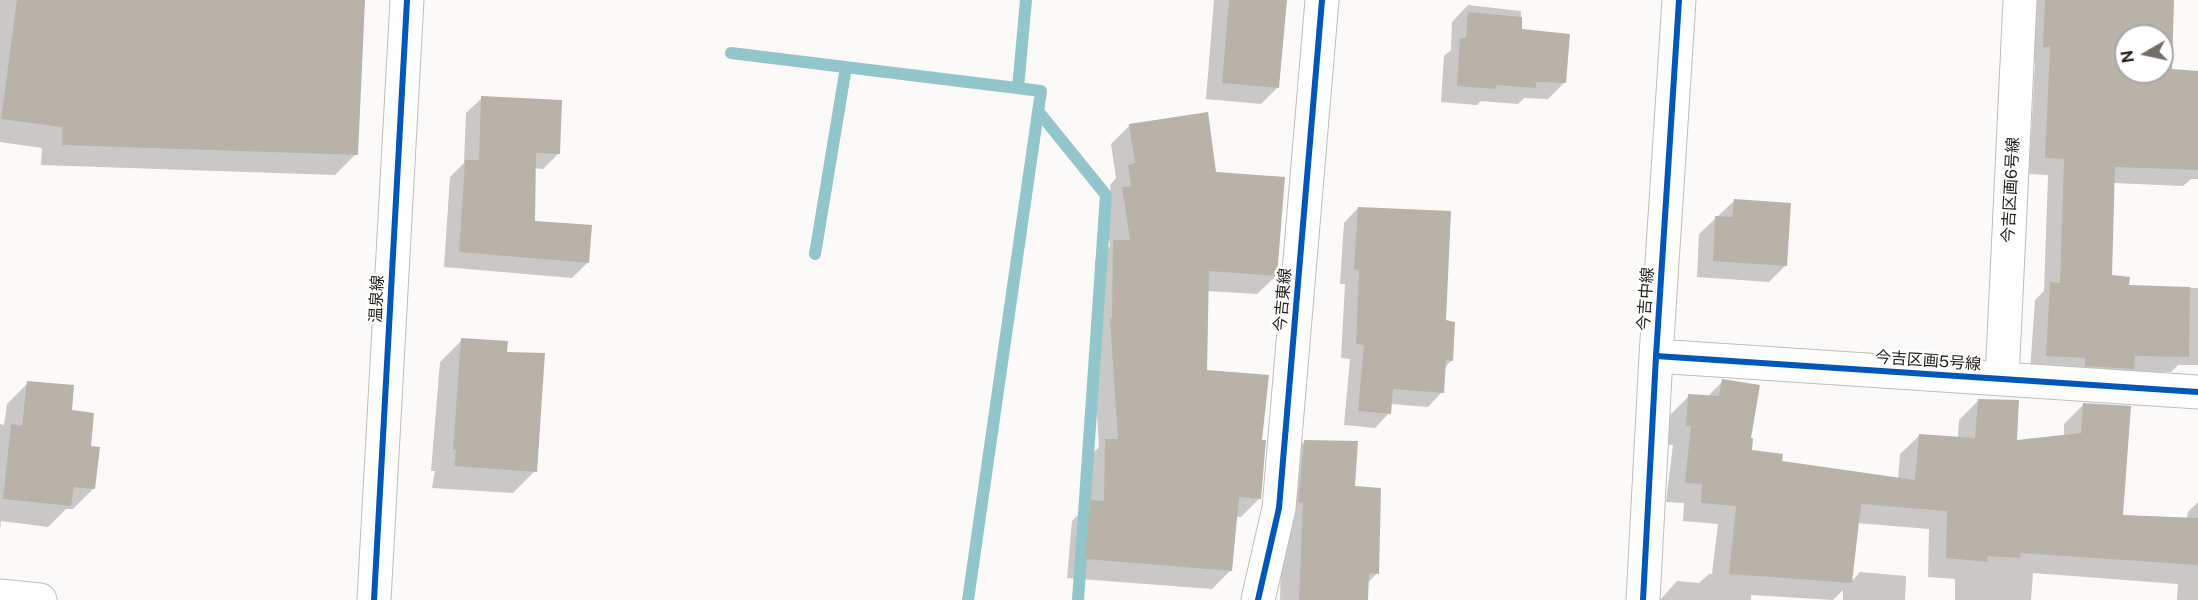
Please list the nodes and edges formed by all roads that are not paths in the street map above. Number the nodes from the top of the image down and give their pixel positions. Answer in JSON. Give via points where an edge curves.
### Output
{"nodes":[{"id":1,"x":407,"y":0,"type":"edge"},
{"id":2,"x":1322,"y":0,"type":"edge"},
{"id":3,"x":1678,"y":0,"type":"edge"},
{"id":4,"x":2020,"y":0,"type":"edge"},
{"id":5,"x":1656,"y":356,"type":"junction"},
{"id":6,"x":2002,"y":379,"type":"junction"},
{"id":7,"x":2198,"y":392,"type":"edge"},
{"id":8,"x":0,"y":596,"type":"edge"},
{"id":9,"x":40,"y":600,"type":"edge"},
{"id":10,"x":374,"y":600,"type":"edge"},
{"id":11,"x":1258,"y":600,"type":"edge"},
{"id":12,"x":1643,"y":600,"type":"edge"}],
"edges":[{"from":1,"to":10,"type":"street","name":"温泉線"},
{"from":2,"to":11,"type":"street","name":"今吉東線","via":[[1279,508]]},
{"from":3,"to":5,"type":"street","name":"今吉中線"},
{"from":4,"to":6,"type":"street","name":"今吉区画6号線"},
{"from":5,"to":6,"type":"street","name":"今吉区画5号線"},
{"from":5,"to":12,"type":"street","name":"今吉中線"},
{"from":6,"to":7,"type":"street","name":"今吉区画5号線"},
{"from":8,"to":9,"type":"street"}]}
